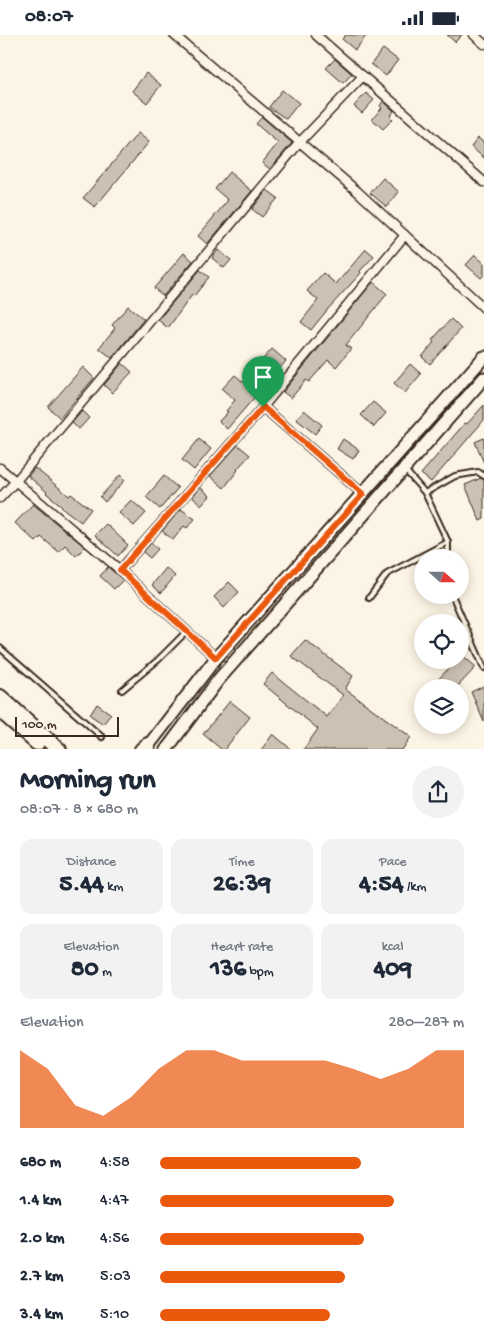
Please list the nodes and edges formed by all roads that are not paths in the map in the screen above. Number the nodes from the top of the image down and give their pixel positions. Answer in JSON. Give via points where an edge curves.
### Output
{"nodes":[{"id":1,"x":174,"y":35,"type":"edge"},
{"id":2,"x":316,"y":35,"type":"edge"},
{"id":3,"x":474,"y":35,"type":"edge"},
{"id":4,"x":484,"y":43,"type":"edge"},
{"id":5,"x":363,"y":76,"type":"junction"},
{"id":6,"x":300,"y":142,"type":"junction"},
{"id":7,"x":484,"y":182,"type":"edge"},
{"id":8,"x":405,"y":235,"type":"junction"},
{"id":9,"x":484,"y":308,"type":"edge"},
{"id":10,"x":484,"y":357,"type":"edge"},
{"id":11,"x":482,"y":384,"type":"edge"},
{"id":12,"x":263,"y":407,"type":"junction"},
{"id":13,"x":0,"y":468,"type":"edge"},
{"id":14,"x":403,"y":469,"type":"junction"},
{"id":15,"x":484,"y":476,"type":"edge"},
{"id":16,"x":16,"y":481,"type":"junction"},
{"id":17,"x":425,"y":493,"type":"junction"},
{"id":18,"x":363,"y":494,"type":"junction"},
{"id":19,"x":0,"y":498,"type":"edge"},
{"id":20,"x":448,"y":542,"type":"junction"},
{"id":21,"x":448,"y":549,"type":"edge"},
{"id":22,"x":120,"y":570,"type":"junction"},
{"id":23,"x":369,"y":598,"type":"dead end"},
{"id":24,"x":456,"y":604,"type":"edge"},
{"id":25,"x":186,"y":631,"type":"junction"},
{"id":26,"x":0,"y":648,"type":"edge"},
{"id":27,"x":216,"y":658,"type":"junction"},
{"id":28,"x":484,"y":668,"type":"edge"},
{"id":29,"x":122,"y":690,"type":"dead end"},
{"id":30,"x":0,"y":697,"type":"edge"},
{"id":31,"x":0,"y":710,"type":"edge"},
{"id":32,"x":102,"y":737,"type":"dead end"},
{"id":33,"x":145,"y":748,"type":"edge"},
{"id":34,"x":45,"y":749,"type":"edge"},
{"id":35,"x":58,"y":749,"type":"edge"},
{"id":36,"x":166,"y":749,"type":"edge"}],
"edges":[{"from":1,"to":6,"type":"street"},
{"from":2,"to":5,"type":"street"},
{"from":3,"to":4,"type":"street"},
{"from":5,"to":6,"type":"street"},
{"from":5,"to":7,"type":"street"},
{"from":6,"to":8,"type":"street"},
{"from":6,"to":16,"type":"street"},
{"from":8,"to":9,"type":"street"},
{"from":8,"to":12,"type":"street"},
{"from":10,"to":18,"type":"main road"},
{"from":11,"to":14,"type":"main road"},
{"from":12,"to":18,"type":"street"},
{"from":12,"to":22,"type":"street"},
{"from":13,"to":16,"type":"street"},
{"from":14,"to":17,"type":"lane"},
{"from":14,"to":36,"type":"main road","via":[[219,679]]},
{"from":15,"to":17,"type":"lane","via":[[478,472],[455,476]]},
{"from":16,"to":19,"type":"street"},
{"from":16,"to":22,"type":"street"},
{"from":17,"to":20,"type":"lane"},
{"from":18,"to":27,"type":"main road"},
{"from":20,"to":21,"type":"lane"},
{"from":20,"to":23,"type":"lane","via":[[387,574]]},
{"from":22,"to":25,"type":"street"},
{"from":24,"to":28,"type":"lane"},
{"from":25,"to":27,"type":"street"},
{"from":25,"to":29,"type":"lane"},
{"from":26,"to":32,"type":"lane"},
{"from":27,"to":33,"type":"main road"},
{"from":30,"to":35,"type":"highway"},
{"from":31,"to":34,"type":"highway"}]}
